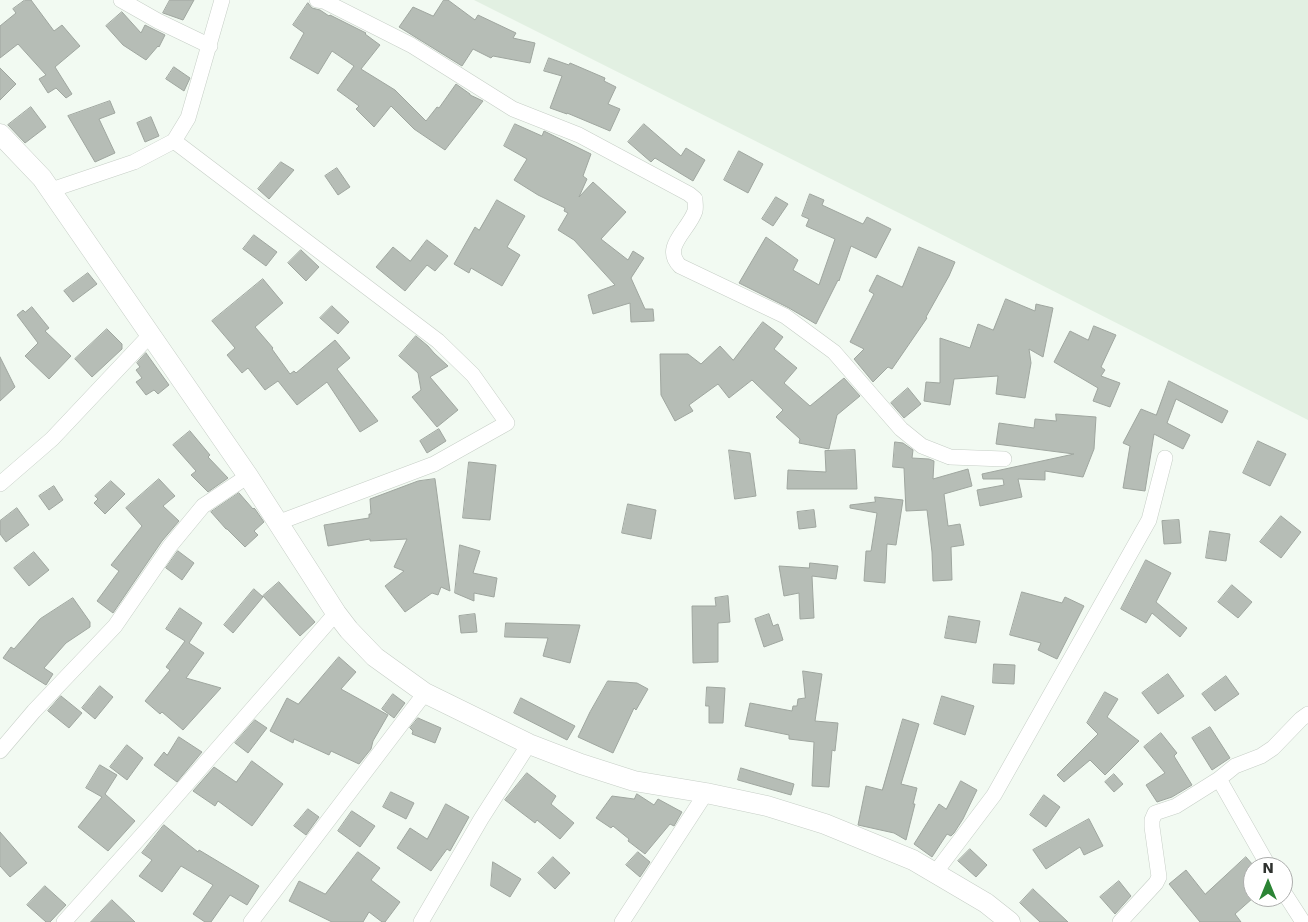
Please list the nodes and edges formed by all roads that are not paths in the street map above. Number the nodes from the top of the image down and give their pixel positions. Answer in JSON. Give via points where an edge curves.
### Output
{"nodes":[{"id":1,"x":121,"y":0,"type":"edge"},
{"id":2,"x":222,"y":0,"type":"edge"},
{"id":3,"x":317,"y":0,"type":"edge"},
{"id":4,"x":210,"y":46,"type":"junction"},
{"id":5,"x":0,"y":134,"type":"edge"},
{"id":6,"x":174,"y":141,"type":"junction"},
{"id":7,"x":51,"y":190,"type":"junction"},
{"id":8,"x":151,"y":334,"type":"junction"},
{"id":9,"x":1165,"y":458,"type":"dead end"},
{"id":10,"x":1004,"y":459,"type":"dead end"},
{"id":11,"x":248,"y":476,"type":"junction"},
{"id":12,"x":0,"y":484,"type":"edge"},
{"id":13,"x":277,"y":523,"type":"junction"},
{"id":14,"x":336,"y":613,"type":"junction"},
{"id":15,"x":425,"y":693,"type":"junction"},
{"id":16,"x":1308,"y":714,"type":"edge"},
{"id":17,"x":529,"y":744,"type":"junction"},
{"id":18,"x":0,"y":751,"type":"edge"},
{"id":19,"x":1219,"y":779,"type":"junction"},
{"id":20,"x":706,"y":793,"type":"junction"},
{"id":21,"x":1263,"y":857,"type":"edge"},
{"id":22,"x":935,"y":873,"type":"junction"},
{"id":23,"x":1293,"y":907,"type":"edge"},
{"id":24,"x":64,"y":922,"type":"edge"},
{"id":25,"x":251,"y":922,"type":"edge"},
{"id":26,"x":421,"y":922,"type":"edge"},
{"id":27,"x":622,"y":922,"type":"edge"},
{"id":28,"x":1010,"y":922,"type":"edge"},
{"id":29,"x":1120,"y":922,"type":"edge"},
{"id":30,"x":1303,"y":922,"type":"edge"}],
"edges":[{"from":1,"to":4,"type":"street"},
{"from":2,"to":4,"type":"street"},
{"from":3,"to":10,"type":"street","via":[[411,45],[513,109],[579,135],[689,194],[695,199],[695,210],[672,250],[673,259],[680,266],[785,316],[834,352],[901,429],[922,446],[950,458]]},
{"from":4,"to":6,"type":"street","via":[[188,118]]},
{"from":5,"to":7,"type":"main road"},
{"from":6,"to":7,"type":"street","via":[[134,162]]},
{"from":6,"to":13,"type":"street","via":[[438,341],[473,375],[507,423],[434,464]]},
{"from":7,"to":8,"type":"main road"},
{"from":8,"to":11,"type":"main road"},
{"from":8,"to":12,"type":"street","via":[[52,439]]},
{"from":9,"to":22,"type":"street","via":[[1149,520],[994,794]]},
{"from":11,"to":13,"type":"main road"},
{"from":11,"to":18,"type":"street","via":[[203,506],[170,546],[115,626]]},
{"from":13,"to":14,"type":"main road"},
{"from":14,"to":15,"type":"main road","via":[[375,657]]},
{"from":14,"to":24,"type":"street"},
{"from":15,"to":17,"type":"main road"},
{"from":15,"to":25,"type":"street"},
{"from":16,"to":19,"type":"street","via":[[1273,748],[1235,766]]},
{"from":17,"to":20,"type":"main road","via":[[634,781]]},
{"from":17,"to":26,"type":"street"},
{"from":19,"to":21,"type":"street"},
{"from":19,"to":29,"type":"street","via":[[1176,806],[1155,813],[1152,827],[1159,877]]},
{"from":20,"to":22,"type":"main road","via":[[767,806],[825,824],[913,860]]},
{"from":20,"to":27,"type":"street"},
{"from":22,"to":28,"type":"main road","via":[[986,903]]},
{"from":23,"to":30,"type":"street"}]}
